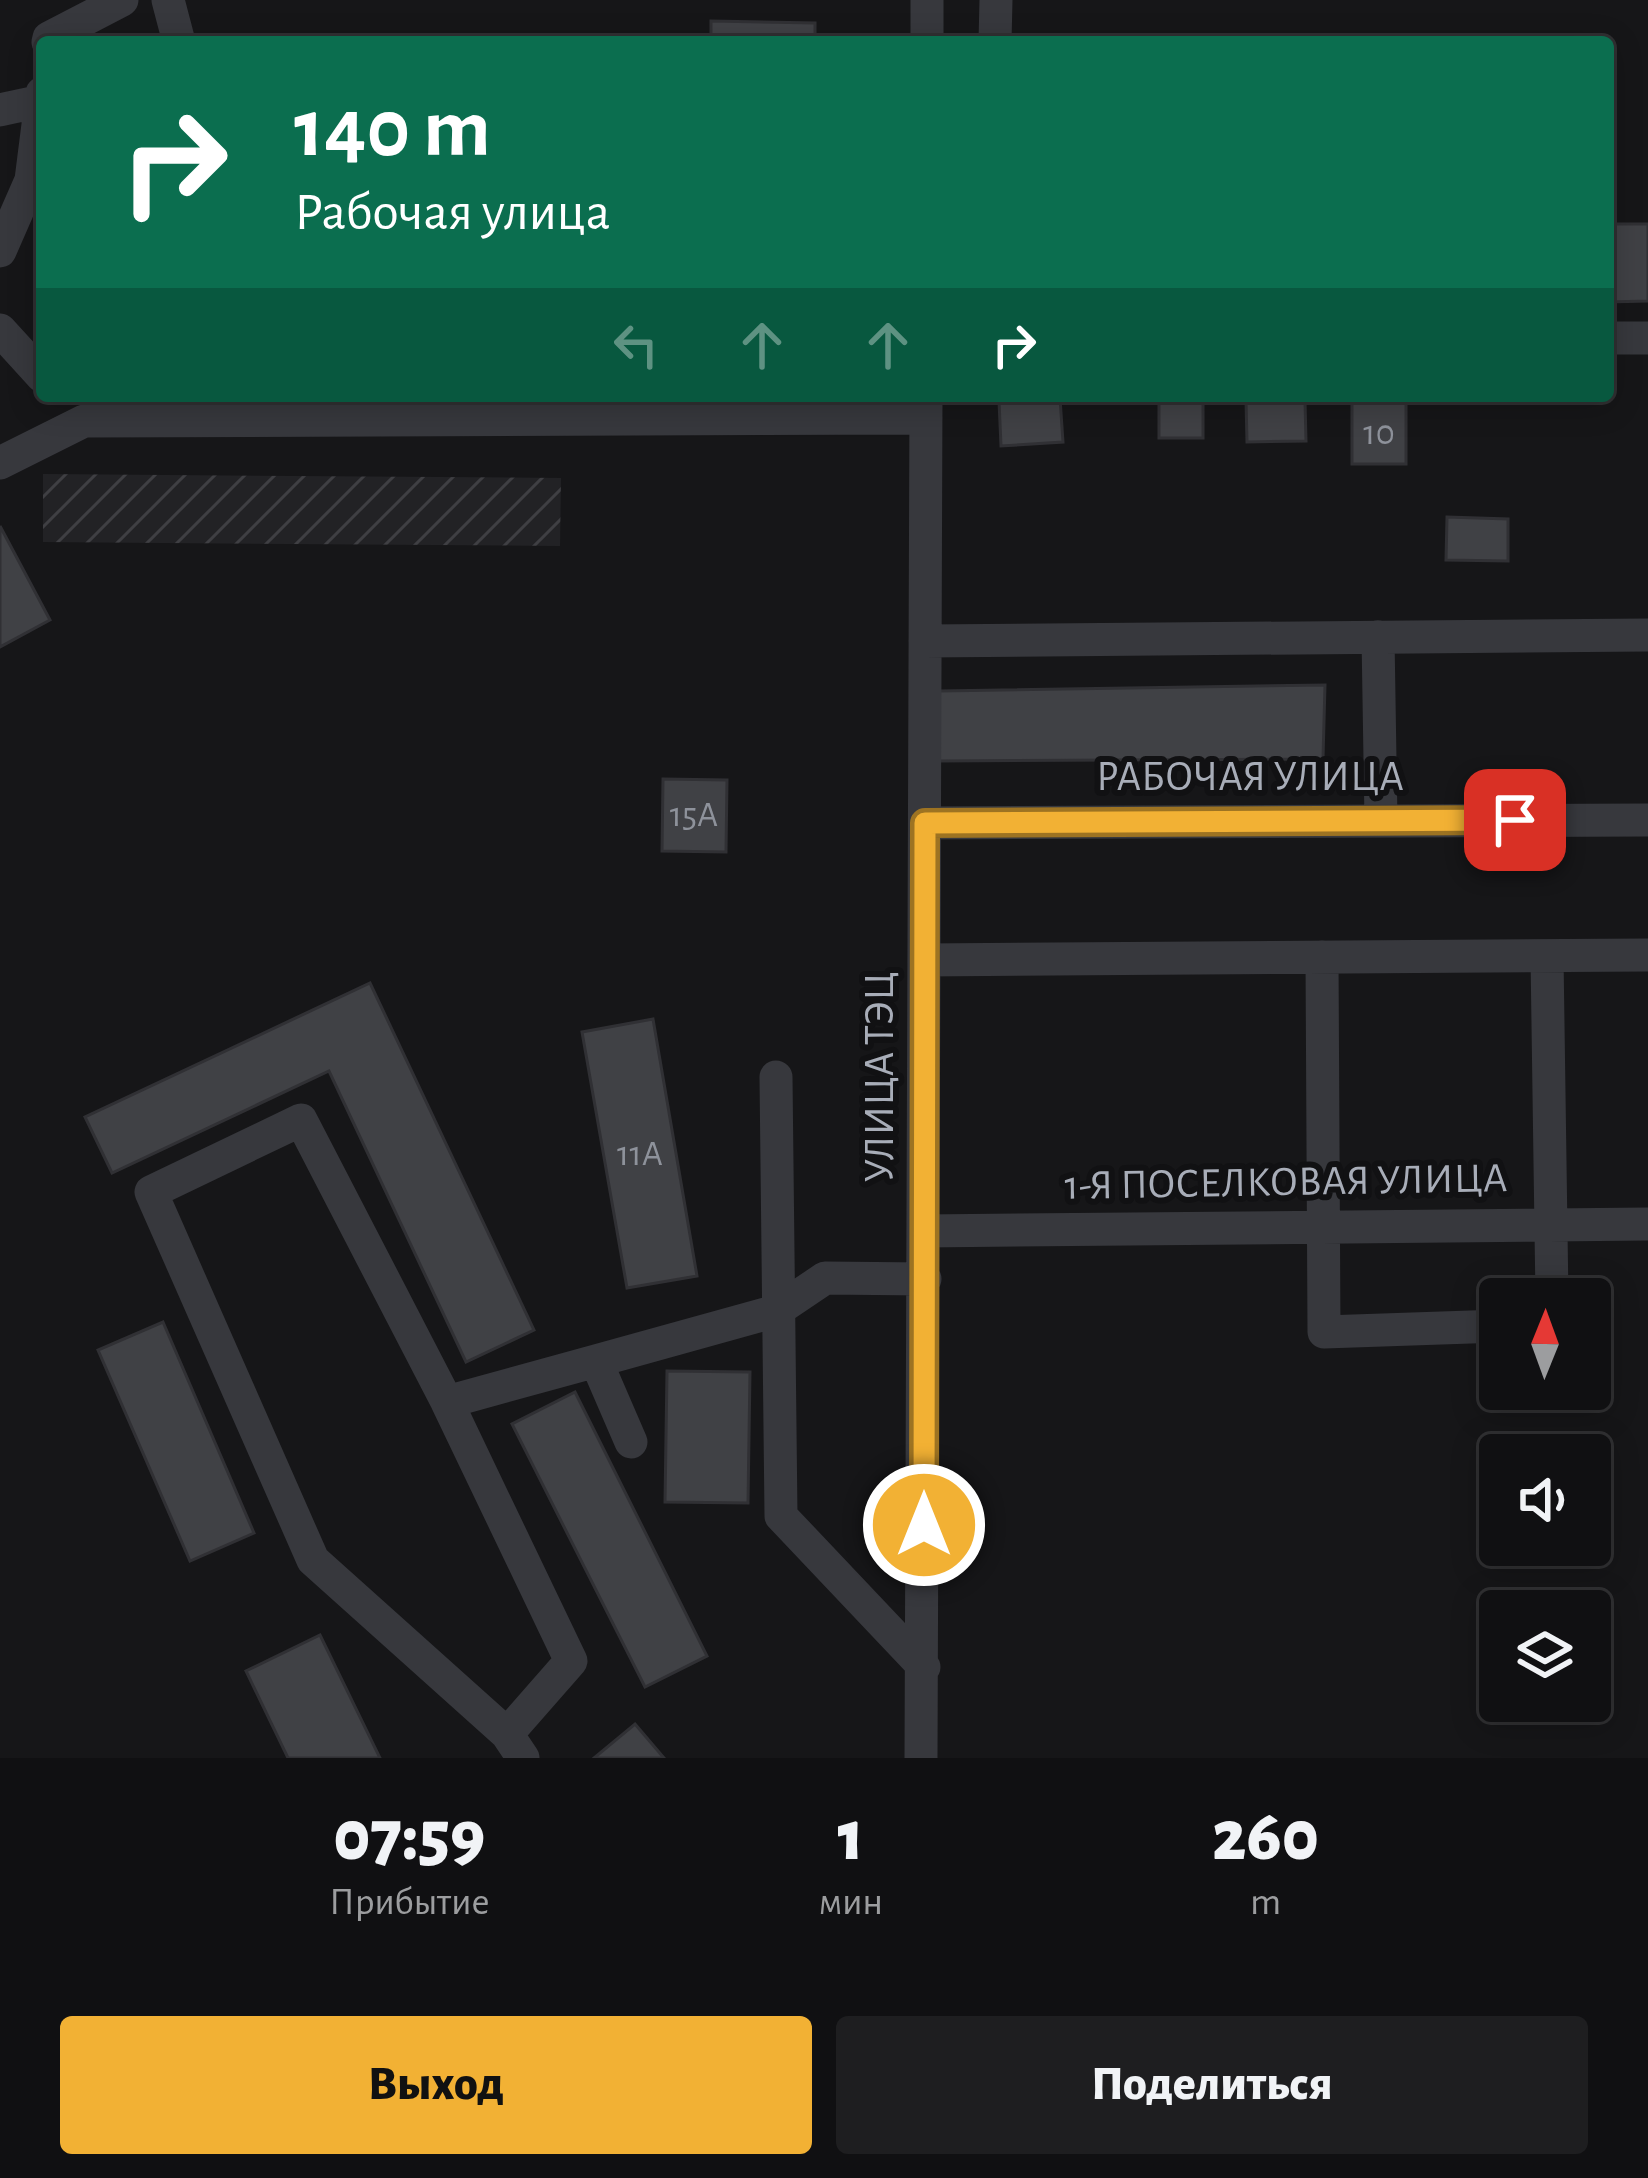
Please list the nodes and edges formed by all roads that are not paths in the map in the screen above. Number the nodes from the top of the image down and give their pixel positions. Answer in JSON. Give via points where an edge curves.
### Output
{"nodes":[{"id":1,"x":122,"y":0,"type":"edge"},
{"id":2,"x":168,"y":0,"type":"edge"},
{"id":3,"x":927,"y":0,"type":"edge"},
{"id":4,"x":996,"y":0,"type":"edge"},
{"id":5,"x":53,"y":36,"type":"edge"},
{"id":6,"x":177,"y":36,"type":"edge"},
{"id":7,"x":927,"y":36,"type":"edge"},
{"id":8,"x":995,"y":36,"type":"edge"},
{"id":9,"x":36,"y":99,"type":"edge"},
{"id":10,"x":0,"y":110,"type":"edge"},
{"id":11,"x":36,"y":183,"type":"edge"},
{"id":12,"x":0,"y":251,"type":"edge"},
{"id":13,"x":0,"y":330,"type":"edge"},
{"id":14,"x":1614,"y":338,"type":"edge"},
{"id":15,"x":1648,"y":338,"type":"edge"},
{"id":16,"x":36,"y":369,"type":"edge"},
{"id":17,"x":926,"y":407,"type":"edge"},
{"id":18,"x":72,"y":408,"type":"edge"},
{"id":19,"x":0,"y":463,"type":"edge"},
{"id":20,"x":1648,"y":635,"type":"edge"},
{"id":21,"x":1378,"y":637,"type":"junction"},
{"id":22,"x":926,"y":641,"type":"junction"},
{"id":23,"x":1648,"y":820,"type":"edge"},
{"id":24,"x":1382,"y":821,"type":"junction"},
{"id":25,"x":925,"y":823,"type":"junction"},
{"id":26,"x":1648,"y":955,"type":"edge"},
{"id":27,"x":1547,"y":956,"type":"junction"},
{"id":28,"x":1322,"y":957,"type":"junction"},
{"id":29,"x":925,"y":960,"type":"junction"},
{"id":30,"x":776,"y":1077,"type":"dead end"},
{"id":31,"x":1648,"y":1224,"type":"edge"},
{"id":32,"x":1550,"y":1225,"type":"junction"},
{"id":33,"x":1323,"y":1227,"type":"junction"},
{"id":34,"x":924,"y":1231,"type":"junction"},
{"id":35,"x":1551,"y":1278,"type":"edge"},
{"id":36,"x":925,"y":1280,"type":"junction"},
{"id":37,"x":776,"y":1311,"type":"junction"},
{"id":38,"x":1479,"y":1327,"type":"edge"},
{"id":39,"x":596,"y":1361,"type":"junction"},
{"id":40,"x":447,"y":1402,"type":"junction"},
{"id":41,"x":632,"y":1442,"type":"dead end"},
{"id":42,"x":924,"y":1667,"type":"junction"},
{"id":43,"x":515,"y":1746,"type":"edge"},
{"id":44,"x":921,"y":1758,"type":"edge"}],
"edges":[{"from":1,"to":5,"type":"street"},
{"from":2,"to":6,"type":"street"},
{"from":3,"to":7,"type":"street"},
{"from":4,"to":8,"type":"street"},
{"from":9,"to":10,"type":"street"},
{"from":11,"to":12,"type":"street"},
{"from":13,"to":16,"type":"street"},
{"from":14,"to":15,"type":"street"},
{"from":17,"to":18,"type":"street"},
{"from":17,"to":22,"type":"street","name":"УЛИЦА ТЭЦ"},
{"from":18,"to":19,"type":"street"},
{"from":20,"to":21,"type":"street"},
{"from":21,"to":22,"type":"street"},
{"from":21,"to":24,"type":"street"},
{"from":22,"to":25,"type":"street","name":"УЛИЦА ТЭЦ"},
{"from":23,"to":24,"type":"street","name":"РАБОЧАЯ УЛИЦА"},
{"from":24,"to":25,"type":"street","name":"РАБОЧАЯ УЛИЦА"},
{"from":25,"to":29,"type":"street","name":"УЛИЦА ТЭЦ"},
{"from":26,"to":27,"type":"street"},
{"from":27,"to":28,"type":"street"},
{"from":27,"to":32,"type":"street"},
{"from":28,"to":29,"type":"street"},
{"from":28,"to":33,"type":"street"},
{"from":29,"to":34,"type":"street","name":"УЛИЦА ТЭЦ"},
{"from":30,"to":37,"type":"street"},
{"from":31,"to":32,"type":"street","name":"1-Я ПОСЕЛКОВАЯ УЛИЦА"},
{"from":32,"to":33,"type":"street","name":"1-Я ПОСЕЛКОВАЯ УЛИЦА"},
{"from":32,"to":35,"type":"street"},
{"from":33,"to":34,"type":"street","name":"1-Я ПОСЕЛКОВАЯ УЛИЦА"},
{"from":33,"to":38,"type":"street","via":[[1324,1332]]},
{"from":34,"to":36,"type":"street","name":"УЛИЦА ТЭЦ"},
{"from":36,"to":37,"type":"street","via":[[825,1278]]},
{"from":36,"to":42,"type":"street","name":"УЛИЦА ТЭЦ"},
{"from":37,"to":39,"type":"street"},
{"from":37,"to":42,"type":"street","via":[[781,1516]]},
{"from":39,"to":40,"type":"street"},
{"from":39,"to":41,"type":"street"},
{"from":40,"to":43,"type":"street","via":[[571,1661]]},
{"from":40,"to":43,"type":"street","via":[[301,1120],[151,1192],[313,1560]]},
{"from":42,"to":44,"type":"street","name":"УЛИЦА ТЭЦ"}]}
